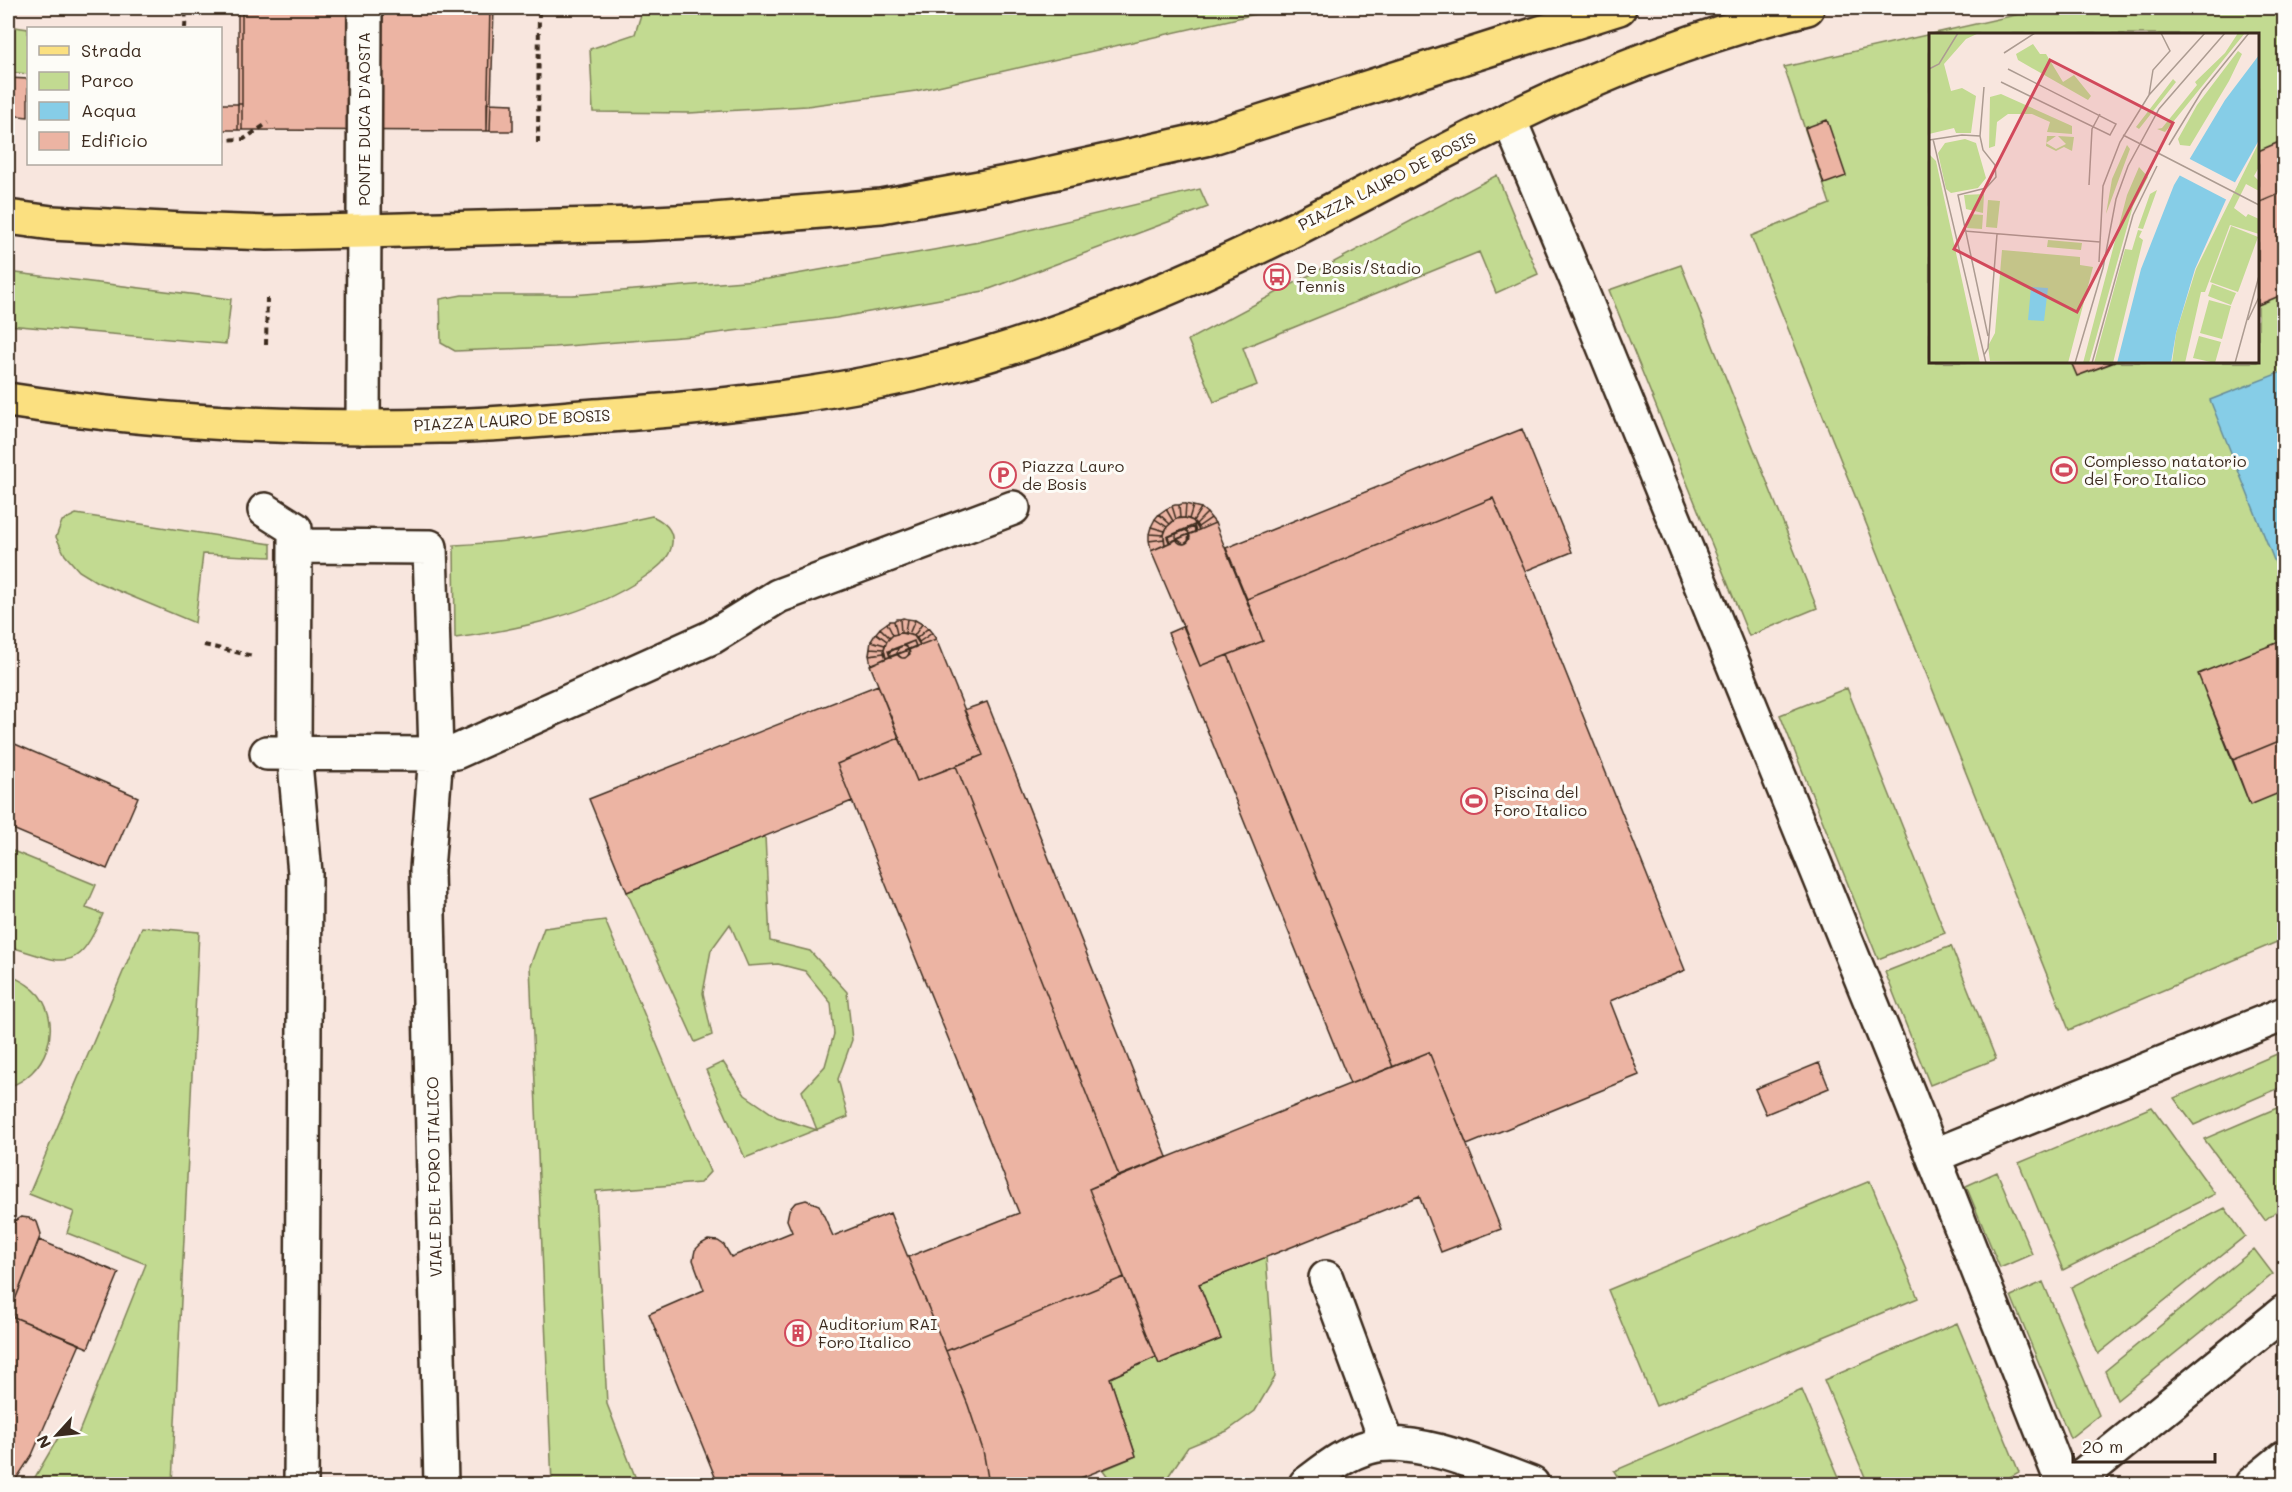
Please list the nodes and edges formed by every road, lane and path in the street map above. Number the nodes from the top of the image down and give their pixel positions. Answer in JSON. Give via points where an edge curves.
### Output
{"nodes":[{"id":1,"x":186,"y":8,"type":"edge"},
{"id":2,"x":365,"y":8,"type":"edge"},
{"id":3,"x":539,"y":8,"type":"edge"},
{"id":4,"x":1619,"y":8,"type":"edge"},
{"id":5,"x":1807,"y":8,"type":"edge"},
{"id":6,"x":185,"y":27,"type":"edge"},
{"id":7,"x":1509,"y":119,"type":"junction"},
{"id":8,"x":268,"y":123,"type":"dead end"},
{"id":9,"x":222,"y":140,"type":"edge"},
{"id":10,"x":537,"y":143,"type":"dead end"},
{"id":11,"x":8,"y":218,"type":"edge"},
{"id":12,"x":364,"y":231,"type":"junction"},
{"id":13,"x":267,"y":298,"type":"dead end"},
{"id":14,"x":266,"y":345,"type":"dead end"},
{"id":15,"x":8,"y":399,"type":"edge"},
{"id":16,"x":363,"y":427,"type":"junction"},
{"id":17,"x":1013,"y":508,"type":"dead end"},
{"id":18,"x":265,"y":510,"type":"dead end"},
{"id":19,"x":295,"y":546,"type":"junction"},
{"id":20,"x":204,"y":645,"type":"dead end"},
{"id":21,"x":258,"y":657,"type":"dead end"},
{"id":22,"x":280,"y":752,"type":"junction"},
{"id":23,"x":446,"y":753,"type":"junction"},
{"id":24,"x":2284,"y":1014,"type":"edge"},
{"id":25,"x":1933,"y":1156,"type":"junction"},
{"id":26,"x":1326,"y":1278,"type":"dead end"},
{"id":27,"x":2284,"y":1312,"type":"edge"},
{"id":28,"x":1387,"y":1443,"type":"junction"},
{"id":29,"x":2284,"y":1458,"type":"edge"},
{"id":30,"x":301,"y":1485,"type":"edge"},
{"id":31,"x":441,"y":1485,"type":"edge"},
{"id":32,"x":1306,"y":1485,"type":"edge"},
{"id":33,"x":1532,"y":1485,"type":"edge"},
{"id":34,"x":2063,"y":1485,"type":"edge"},
{"id":35,"x":2072,"y":1485,"type":"edge"},
{"id":36,"x":2252,"y":1485,"type":"edge"}],
"edges":[{"from":1,"to":6,"type":"path"},
{"from":2,"to":12,"type":"street","name":"PONTE DUCA D'AOSTA"},
{"from":3,"to":10,"type":"path"},
{"from":4,"to":12,"type":"main road","via":[[1206,138],[951,194],[881,206],[714,220]]},
{"from":5,"to":7,"type":"main road","name":"PIAZZA LAURO DE BOSIS","via":[[1705,37]]},
{"from":7,"to":16,"type":"main road","name":"PIAZZA LAURO DE BOSIS","via":[[1238,256],[1083,321],[955,364],[742,404],[514,422]]},
{"from":7,"to":25,"type":"street"},
{"from":8,"to":9,"type":"path","via":[[244,139]]},
{"from":11,"to":12,"type":"main road","via":[[183,230]]},
{"from":12,"to":16,"type":"street"},
{"from":13,"to":14,"type":"path"},
{"from":15,"to":16,"type":"main road","name":"PIAZZA LAURO DE BOSIS","via":[[102,413],[266,425]]},
{"from":17,"to":23,"type":"street","via":[[778,596],[712,637]]},
{"from":18,"to":19,"type":"street","via":[[295,529]]},
{"from":19,"to":22,"type":"street"},
{"from":19,"to":23,"type":"street","via":[[430,547]]},
{"from":20,"to":21,"type":"path"},
{"from":22,"to":23,"type":"street"},
{"from":22,"to":30,"type":"street","via":[[305,873]]},
{"from":23,"to":31,"type":"street","name":"VIALE DEL FORO ITALICO","via":[[427,870]]},
{"from":24,"to":25,"type":"street"},
{"from":25,"to":34,"type":"street"},
{"from":26,"to":28,"type":"street"},
{"from":27,"to":35,"type":"street"},
{"from":28,"to":32,"type":"street","via":[[1349,1454]]},
{"from":28,"to":33,"type":"street","via":[[1440,1453]]},
{"from":29,"to":36,"type":"street"}]}
